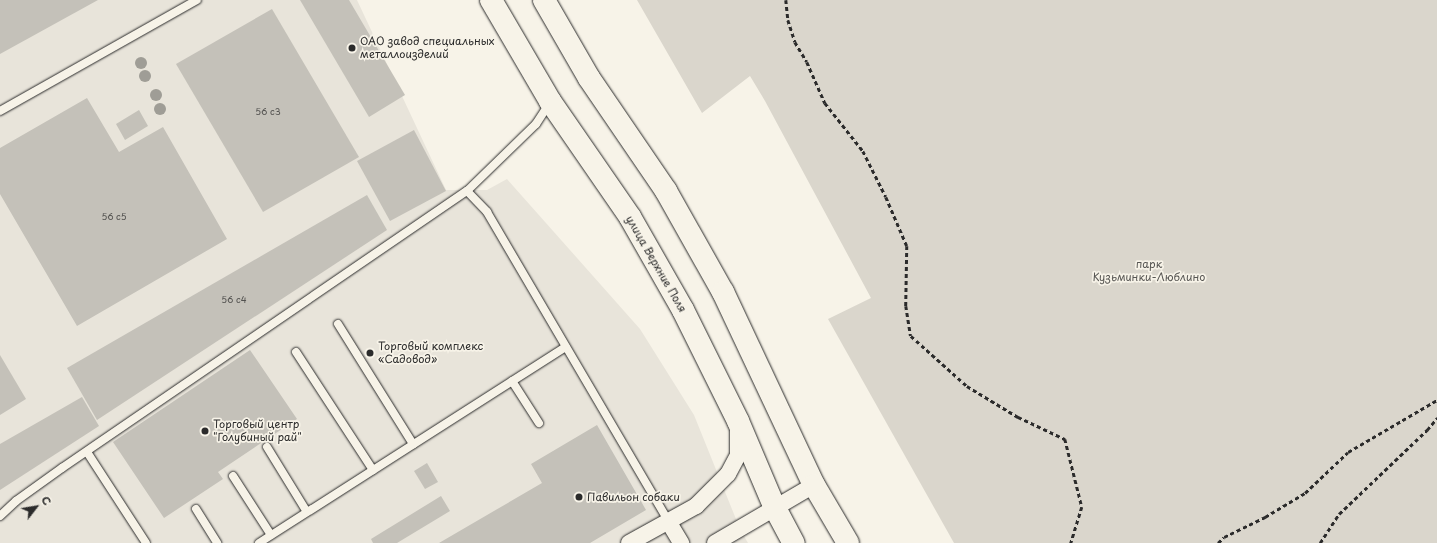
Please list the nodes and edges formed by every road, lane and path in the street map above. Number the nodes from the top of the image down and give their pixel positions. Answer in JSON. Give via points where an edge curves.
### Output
{"nodes":[{"id":1,"x":197,"y":0,"type":"edge"},
{"id":2,"x":491,"y":0,"type":"edge"},
{"id":3,"x":544,"y":0,"type":"edge"},
{"id":4,"x":786,"y":0,"type":"edge"},
{"id":5,"x":550,"y":101,"type":"junction"},
{"id":6,"x":0,"y":111,"type":"edge"},
{"id":7,"x":467,"y":191,"type":"junction"},
{"id":8,"x":338,"y":324,"type":"dead end"},
{"id":9,"x":566,"y":347,"type":"junction"},
{"id":10,"x":296,"y":352,"type":"dead end"},
{"id":11,"x":512,"y":381,"type":"junction"},
{"id":12,"x":1437,"y":400,"type":"edge"},
{"id":13,"x":1437,"y":418,"type":"edge"},
{"id":14,"x":738,"y":421,"type":"junction"},
{"id":15,"x":539,"y":423,"type":"dead end"},
{"id":16,"x":413,"y":444,"type":"junction"},
{"id":17,"x":267,"y":447,"type":"dead end"},
{"id":18,"x":86,"y":452,"type":"junction"},
{"id":19,"x":373,"y":470,"type":"junction"},
{"id":20,"x":233,"y":476,"type":"dead end"},
{"id":21,"x":814,"y":485,"type":"junction"},
{"id":22,"x":776,"y":508,"type":"junction"},
{"id":23,"x":196,"y":509,"type":"dead end"},
{"id":24,"x":307,"y":512,"type":"junction"},
{"id":25,"x":0,"y":516,"type":"edge"},
{"id":26,"x":668,"y":521,"type":"junction"},
{"id":27,"x":271,"y":535,"type":"junction"},
{"id":28,"x":146,"y":543,"type":"edge"},
{"id":29,"x":217,"y":543,"type":"edge"},
{"id":30,"x":258,"y":543,"type":"edge"},
{"id":31,"x":629,"y":543,"type":"edge"},
{"id":32,"x":681,"y":543,"type":"edge"},
{"id":33,"x":715,"y":543,"type":"edge"},
{"id":34,"x":794,"y":543,"type":"edge"},
{"id":35,"x":848,"y":543,"type":"edge"},
{"id":36,"x":1071,"y":543,"type":"edge"},
{"id":37,"x":1218,"y":543,"type":"edge"},
{"id":38,"x":1320,"y":543,"type":"edge"}],
"edges":[{"from":1,"to":6,"type":"lane"},
{"from":2,"to":5,"type":"main road","name":"улица Верхние Поля"},
{"from":3,"to":21,"type":"main road","via":[[589,78],[666,191],[724,292]]},
{"from":4,"to":36,"type":"path","via":[[788,20],[795,42],[807,62],[824,103],[863,151],[907,246],[906,306],[911,336],[967,386],[1018,417],[1065,438],[1082,507]]},
{"from":5,"to":7,"type":"lane","via":[[536,124]]},
{"from":5,"to":14,"type":"main road","name":"улица Верхние Поля","via":[[630,216],[683,310]]},
{"from":7,"to":9,"type":"lane","via":[[487,212]]},
{"from":7,"to":18,"type":"lane"},
{"from":8,"to":16,"type":"lane"},
{"from":9,"to":11,"type":"lane"},
{"from":9,"to":26,"type":"lane"},
{"from":10,"to":19,"type":"lane"},
{"from":11,"to":15,"type":"lane"},
{"from":11,"to":16,"type":"lane"},
{"from":12,"to":37,"type":"path","via":[[1348,452],[1304,493],[1265,517],[1224,537]]},
{"from":13,"to":38,"type":"path","via":[[1339,514]]},
{"from":14,"to":22,"type":"main road","name":"улица Верхние Поля"},
{"from":14,"to":26,"type":"street","via":[[738,455],[728,474],[696,506]]},
{"from":16,"to":19,"type":"lane"},
{"from":17,"to":24,"type":"lane"},
{"from":18,"to":25,"type":"lane","via":[[16,501]]},
{"from":18,"to":28,"type":"lane"},
{"from":19,"to":24,"type":"lane"},
{"from":20,"to":27,"type":"lane"},
{"from":21,"to":22,"type":"street"},
{"from":21,"to":35,"type":"main road"},
{"from":22,"to":33,"type":"street"},
{"from":22,"to":34,"type":"main road","name":"улица Верхние Поля"},
{"from":23,"to":29,"type":"lane"},
{"from":24,"to":27,"type":"lane"},
{"from":26,"to":31,"type":"street"},
{"from":26,"to":32,"type":"street"},
{"from":27,"to":30,"type":"lane"}]}
